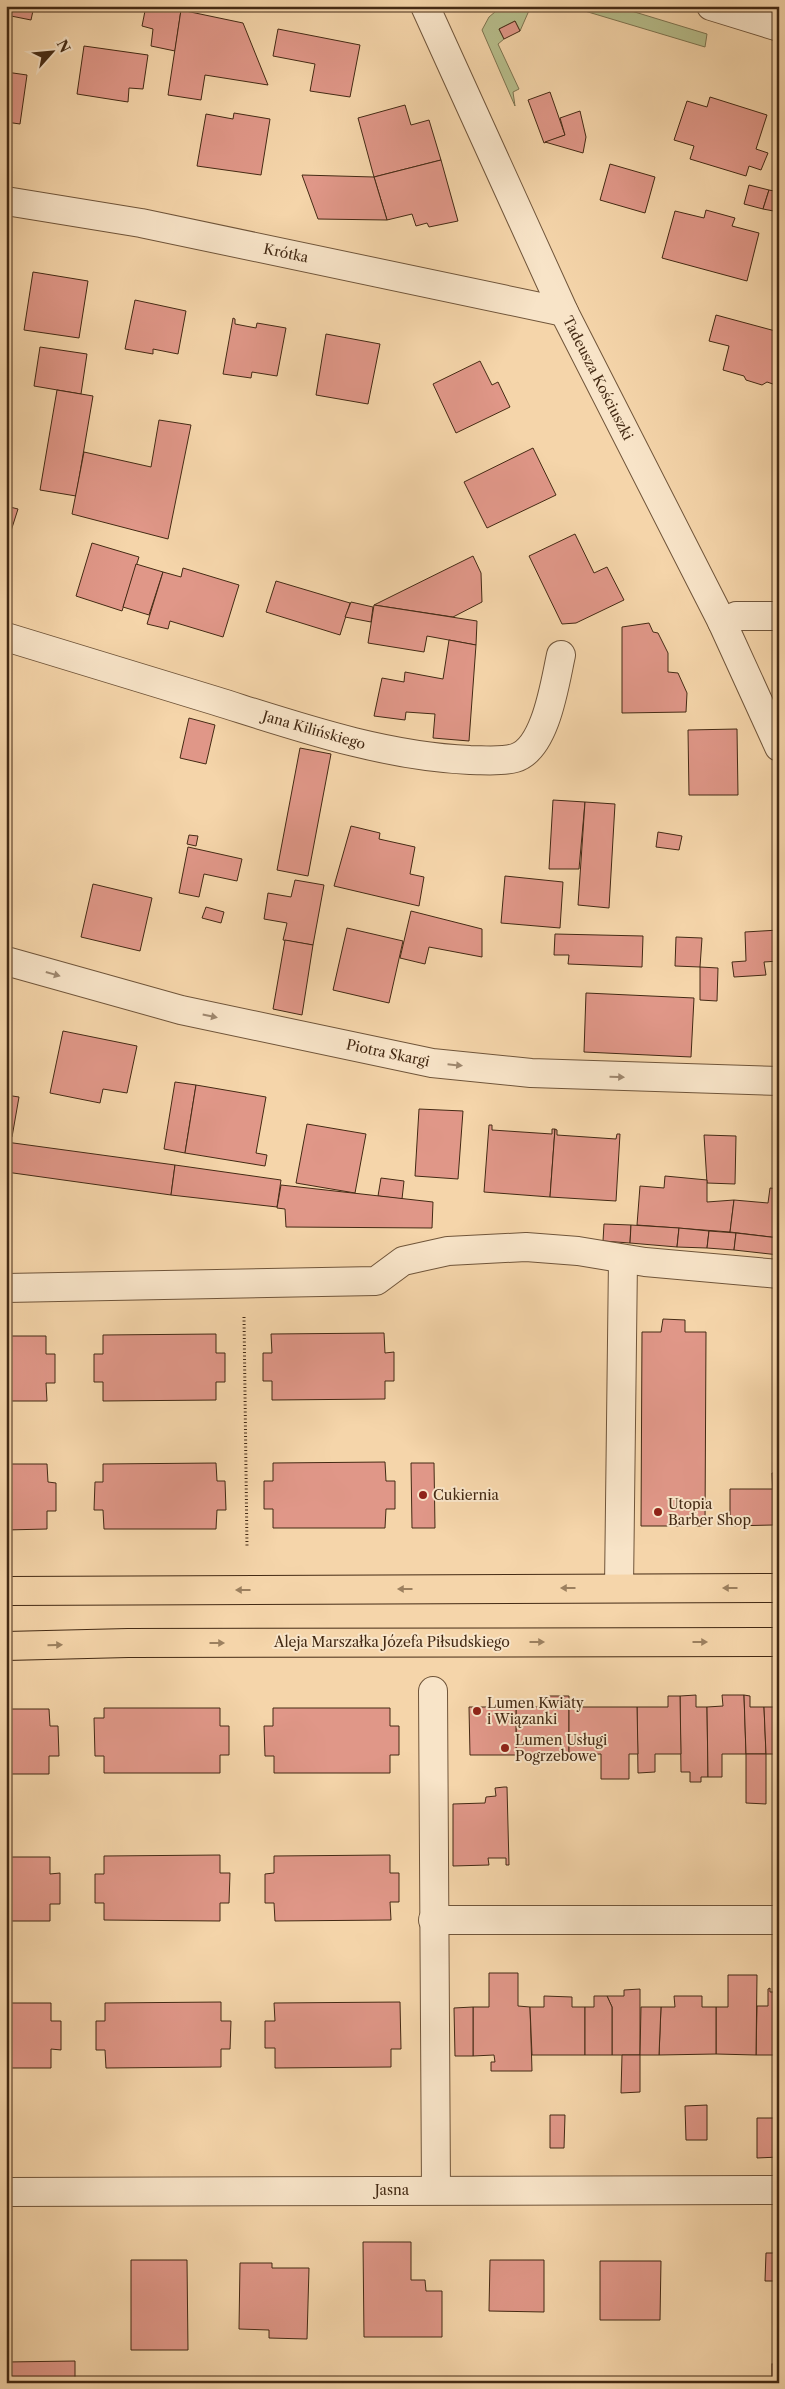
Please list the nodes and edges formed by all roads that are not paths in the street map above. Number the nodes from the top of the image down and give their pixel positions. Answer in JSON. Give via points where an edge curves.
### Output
{"nodes":[{"id":1,"x":711,"y":6,"type":"edge"},
{"id":2,"x":430,"y":8,"type":"edge"},
{"id":3,"x":778,"y":22,"type":"edge"},
{"id":4,"x":6,"y":201,"type":"edge"},
{"id":5,"x":564,"y":312,"type":"junction"},
{"id":6,"x":779,"y":616,"type":"edge"},
{"id":7,"x":722,"y":622,"type":"junction"},
{"id":8,"x":6,"y":637,"type":"edge"},
{"id":9,"x":561,"y":655,"type":"dead end"},
{"id":10,"x":779,"y":747,"type":"edge"},
{"id":11,"x":6,"y":961,"type":"edge"},
{"id":12,"x":779,"y":1081,"type":"edge"},
{"id":13,"x":623,"y":1259,"type":"junction"},
{"id":14,"x":779,"y":1274,"type":"edge"},
{"id":15,"x":6,"y":1288,"type":"edge"},
{"id":16,"x":619,"y":1588,"type":"junction"},
{"id":17,"x":779,"y":1588,"type":"edge"},
{"id":18,"x":6,"y":1591,"type":"edge"},
{"id":19,"x":779,"y":1642,"type":"edge"},
{"id":20,"x":6,"y":1646,"type":"edge"},
{"id":21,"x":434,"y":1691,"type":"dead end"},
{"id":22,"x":433,"y":1920,"type":"junction"},
{"id":23,"x":779,"y":1920,"type":"edge"},
{"id":24,"x":436,"y":2190,"type":"junction"},
{"id":25,"x":779,"y":2190,"type":"edge"},
{"id":26,"x":6,"y":2192,"type":"edge"}],
"edges":[{"from":1,"to":3,"type":"street"},
{"from":2,"to":5,"type":"street","name":"Tadeusza Kościuszki"},
{"from":4,"to":5,"type":"street","name":"Krótka","via":[[141,223]]},
{"from":5,"to":7,"type":"street","name":"Tadeusza Kościuszki"},
{"from":6,"to":7,"type":"street","via":[[736,616]]},
{"from":7,"to":10,"type":"street","name":"Tadeusza Kościuszki"},
{"from":8,"to":9,"type":"street","name":"Jana Kilińskiego","via":[[329,736],[437,758],[485,760],[516,758],[533,746],[547,714]]},
{"from":11,"to":12,"type":"street","name":"Piotra Skargi","one_way":true,"via":[[181,1010],[432,1063],[530,1073]]},
{"from":13,"to":14,"type":"street"},
{"from":13,"to":15,"type":"street","via":[[526,1247],[448,1251],[403,1262],[376,1281]]},
{"from":13,"to":16,"type":"street"},
{"from":17,"to":16,"type":"main road","one_way":true},
{"from":16,"to":18,"type":"main road","one_way":true},
{"from":20,"to":19,"type":"main road","name":"Aleja Marszałka Józefa Piłsudskiego","one_way":true},
{"from":21,"to":22,"type":"street"},
{"from":22,"to":23,"type":"street"},
{"from":22,"to":24,"type":"street"},
{"from":24,"to":25,"type":"street","name":"Jasna"},
{"from":24,"to":26,"type":"street","name":"Jasna"}]}
